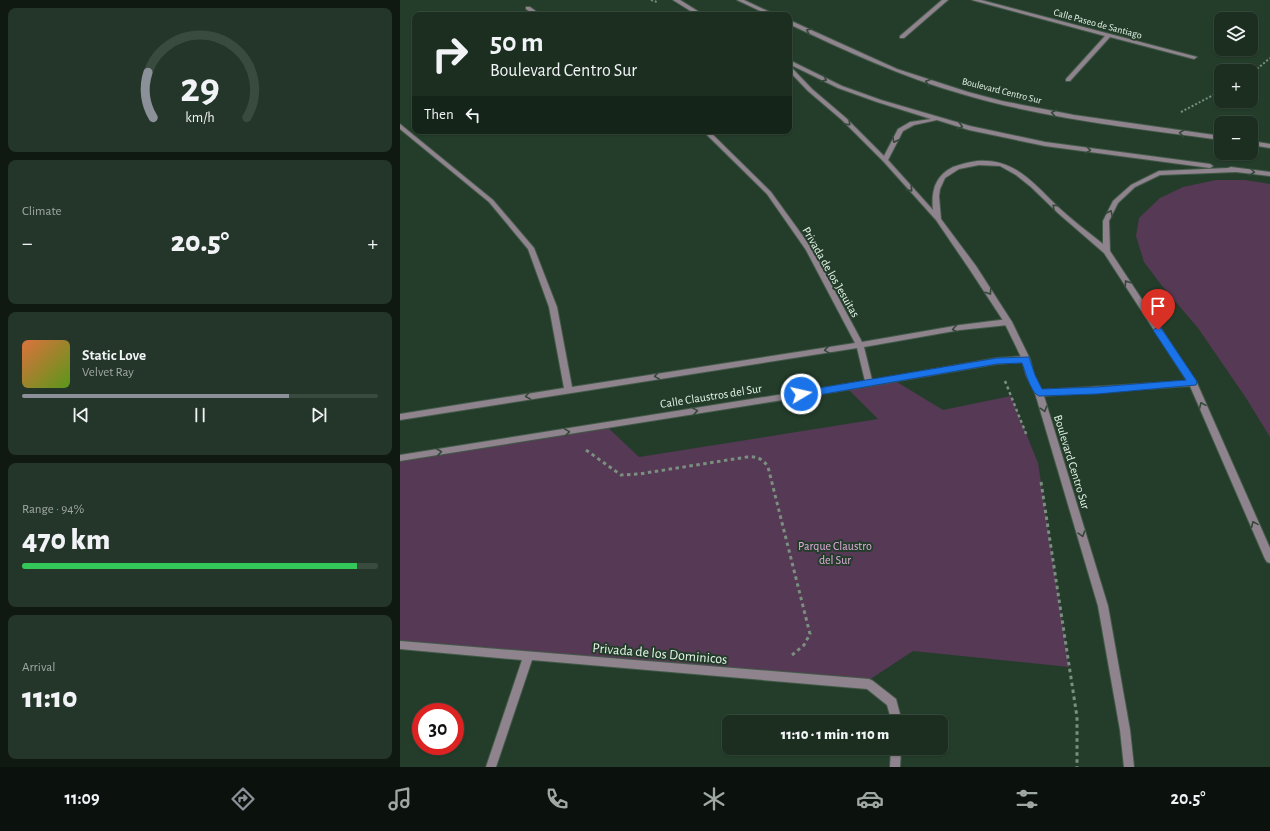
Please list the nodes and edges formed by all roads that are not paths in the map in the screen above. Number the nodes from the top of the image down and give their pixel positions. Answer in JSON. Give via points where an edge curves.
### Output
{"nodes":[{"id":1,"x":676,"y":0,"type":"edge"},
{"id":2,"x":740,"y":0,"type":"edge"},
{"id":3,"x":945,"y":0,"type":"edge"},
{"id":4,"x":975,"y":0,"type":"edge"},
{"id":5,"x":528,"y":8,"type":"dead end"},
{"id":6,"x":534,"y":12,"type":"edge"},
{"id":7,"x":696,"y":12,"type":"edge"},
{"id":8,"x":766,"y":12,"type":"edge"},
{"id":9,"x":792,"y":23,"type":"edge"},
{"id":10,"x":1108,"y":36,"type":"junction"},
{"id":11,"x":902,"y":37,"type":"dead end"},
{"id":12,"x":1194,"y":57,"type":"dead end"},
{"id":13,"x":792,"y":63,"type":"edge"},
{"id":14,"x":792,"y":71,"type":"edge"},
{"id":15,"x":1068,"y":80,"type":"dead end"},
{"id":16,"x":937,"y":120,"type":"junction"},
{"id":17,"x":400,"y":126,"type":"edge"},
{"id":18,"x":709,"y":134,"type":"edge"},
{"id":19,"x":1214,"y":137,"type":"edge"},
{"id":20,"x":1258,"y":144,"type":"edge"},
{"id":21,"x":1270,"y":146,"type":"edge"},
{"id":22,"x":884,"y":160,"type":"junction"},
{"id":23,"x":1235,"y":170,"type":"junction"},
{"id":24,"x":1270,"y":174,"type":"edge"},
{"id":25,"x":938,"y":219,"type":"junction"},
{"id":26,"x":1106,"y":251,"type":"junction"},
{"id":27,"x":1008,"y":322,"type":"junction"},
{"id":28,"x":860,"y":345,"type":"junction"},
{"id":29,"x":1026,"y":359,"type":"junction"},
{"id":30,"x":1193,"y":382,"type":"junction"},
{"id":31,"x":869,"y":383,"type":"junction"},
{"id":32,"x":568,"y":389,"type":"junction"},
{"id":33,"x":1039,"y":392,"type":"junction"},
{"id":34,"x":400,"y":417,"type":"edge"},
{"id":35,"x":400,"y":458,"type":"edge"},
{"id":36,"x":1270,"y":560,"type":"edge"},
{"id":37,"x":400,"y":645,"type":"edge"},
{"id":38,"x":528,"y":656,"type":"junction"},
{"id":39,"x":895,"y":715,"type":"edge"},
{"id":40,"x":896,"y":755,"type":"edge"},
{"id":41,"x":492,"y":767,"type":"edge"},
{"id":42,"x":895,"y":767,"type":"edge"},
{"id":43,"x":1129,"y":767,"type":"edge"}],
"edges":[{"from":1,"to":7,"type":"street"},
{"from":2,"to":8,"type":"street"},
{"from":3,"to":11,"type":"street"},
{"from":4,"to":10,"type":"street","name":"Calle Paseo de Santiago"},
{"from":5,"to":6,"type":"street"},
{"from":19,"to":9,"type":"street","name":"Boulevard Centro Sur","one_way":true,"via":[[1051,113],[932,84],[882,65]]},
{"from":10,"to":12,"type":"street","name":"Calle Paseo de Santiago"},
{"from":10,"to":15,"type":"street"},
{"from":13,"to":16,"type":"street","one_way":true,"via":[[840,87]]},
{"from":14,"to":22,"type":"street","name":"Boulevard Centro Sur","one_way":true},
{"from":16,"to":22,"type":"street","one_way":true,"via":[[912,123],[900,130]]},
{"from":16,"to":23,"type":"street","one_way":true,"via":[[1045,144]]},
{"from":17,"to":32,"type":"street","via":[[491,201],[531,248],[553,307]]},
{"from":18,"to":28,"type":"street","name":"Privada de los Jesuitas","via":[[769,193],[809,250]]},
{"from":20,"to":21,"type":"street"},
{"from":22,"to":25,"type":"street","name":"Boulevard Centro Sur","one_way":true},
{"from":23,"to":24,"type":"street","one_way":true},
{"from":26,"to":23,"type":"street","one_way":true,"via":[[1106,221],[1115,202],[1133,186],[1160,173]]},
{"from":26,"to":25,"type":"street","one_way":true,"via":[[1019,174],[1001,165],[968,165],[942,177],[935,194]]},
{"from":25,"to":27,"type":"street","name":"Boulevard Centro Sur","one_way":true},
{"from":30,"to":26,"type":"street","one_way":true},
{"from":27,"to":28,"type":"street","one_way":true},
{"from":27,"to":29,"type":"street","name":"Boulevard Centro Sur"},
{"from":28,"to":31,"type":"street","name":"Privada de los Jesuitas"},
{"from":28,"to":32,"type":"street","one_way":true},
{"from":29,"to":31,"type":"street","name":"Calle Claustros del Sur","via":[[997,361]]},
{"from":29,"to":33,"type":"street","name":"Boulevard Centro Sur","via":[[1030,375]]},
{"from":30,"to":33,"type":"street"},
{"from":36,"to":30,"type":"street","one_way":true},
{"from":35,"to":31,"type":"street","name":"Calle Claustros del Sur","one_way":true},
{"from":32,"to":34,"type":"street","one_way":true},
{"from":33,"to":43,"type":"street","name":"Boulevard Centro Sur","one_way":true,"via":[[1103,606]]},
{"from":37,"to":38,"type":"street","name":"Privada de los Dominicos"},
{"from":38,"to":39,"type":"street","name":"Privada de los Dominicos","via":[[869,684],[892,702]]},
{"from":38,"to":41,"type":"street"},
{"from":40,"to":42,"type":"street"}]}
